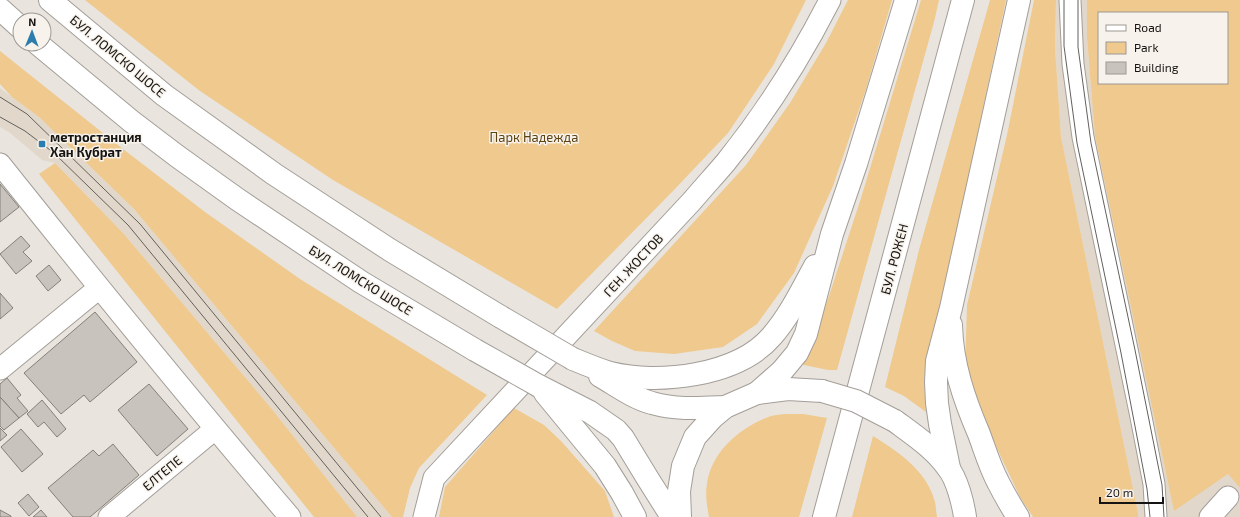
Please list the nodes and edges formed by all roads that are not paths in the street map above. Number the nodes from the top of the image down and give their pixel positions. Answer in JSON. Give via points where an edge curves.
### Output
{"nodes":[{"id":1,"x":50,"y":0,"type":"edge"},
{"id":2,"x":830,"y":0,"type":"edge"},
{"id":3,"x":906,"y":0,"type":"edge"},
{"id":4,"x":963,"y":0,"type":"edge"},
{"id":5,"x":1020,"y":0,"type":"edge"},
{"id":6,"x":1070,"y":0,"type":"edge"},
{"id":7,"x":0,"y":9,"type":"edge"},
{"id":8,"x":12,"y":20,"type":"edge"},
{"id":9,"x":48,"y":52,"type":"edge"},
{"id":10,"x":0,"y":164,"type":"edge"},
{"id":11,"x":832,"y":234,"type":"junction"},
{"id":12,"x":99,"y":288,"type":"junction"},
{"id":13,"x":950,"y":308,"type":"junction"},
{"id":14,"x":573,"y":359,"type":"junction"},
{"id":15,"x":0,"y":369,"type":"edge"},
{"id":16,"x":539,"y":386,"type":"junction"},
{"id":17,"x":757,"y":393,"type":"junction"},
{"id":18,"x":726,"y":407,"type":"junction"},
{"id":19,"x":215,"y":429,"type":"junction"},
{"id":20,"x":949,"y":468,"type":"junction"},
{"id":21,"x":958,"y":490,"type":"junction"},
{"id":22,"x":1228,"y":497,"type":"dead end"},
{"id":23,"x":109,"y":517,"type":"edge"},
{"id":24,"x":290,"y":517,"type":"edge"},
{"id":25,"x":424,"y":517,"type":"edge"},
{"id":26,"x":635,"y":517,"type":"edge"},
{"id":27,"x":672,"y":517,"type":"edge"},
{"id":28,"x":680,"y":517,"type":"edge"},
{"id":29,"x":824,"y":517,"type":"edge"},
{"id":30,"x":965,"y":517,"type":"edge"},
{"id":31,"x":976,"y":517,"type":"edge"},
{"id":32,"x":1018,"y":517,"type":"edge"},
{"id":33,"x":1156,"y":517,"type":"edge"},
{"id":34,"x":1210,"y":517,"type":"edge"}],
"edges":[{"from":1,"to":14,"type":"main road","name":"БУЛ. ЛОМСКО ШОСЕ","bridge":true,"via":[[164,95],[274,174],[390,250]]},
{"from":2,"to":25,"type":"street","name":"ГЕН. ЖОСТОВ","via":[[781,86],[726,162],[434,478]]},
{"from":3,"to":11,"type":"main road"},
{"from":4,"to":29,"type":"main road","name":"БУЛ. РОЖЕН"},
{"from":5,"to":13,"type":"main road"},
{"from":6,"to":33,"type":"street","via":[[1073,64],[1083,137],[1154,484]]},
{"from":7,"to":8,"type":"main road"},
{"from":9,"to":16,"type":"main road","name":"БУЛ. ЛОМСКО ШОСЕ","bridge":true,"via":[[131,121],[237,199],[361,282]]},
{"from":10,"to":12,"type":"street"},
{"from":11,"to":14,"type":"main road","via":[[794,304],[772,337],[731,365],[678,376],[634,377],[610,373]]},
{"from":11,"to":17,"type":"main road","via":[[806,334],[797,353],[782,371]]},
{"from":12,"to":15,"type":"street"},
{"from":12,"to":19,"type":"street"},
{"from":13,"to":20,"type":"main road","via":[[937,360],[936,382],[940,424]]},
{"from":13,"to":32,"type":"main road","via":[[959,382],[998,481]]},
{"from":14,"to":18,"type":"main road","name":"БУЛ. ЛОМСКО ШОСЕ","via":[[651,403],[676,408]]},
{"from":16,"to":26,"type":"main road","via":[[605,466]]},
{"from":16,"to":27,"type":"main road","name":"БУЛ. ЛОМСКО ШОСЕ","via":[[590,412],[616,430]]},
{"from":17,"to":18,"type":"main road"},
{"from":17,"to":20,"type":"main road","bridge":true,"via":[[788,389],[822,391],[856,401],[895,421],[931,449]]},
{"from":18,"to":28,"type":"main road","via":[[695,437],[682,466],[679,491]]},
{"from":19,"to":23,"type":"street","name":"ЕЛТЕПЕ"},
{"from":19,"to":24,"type":"street"},
{"from":20,"to":21,"type":"main road"},
{"from":21,"to":30,"type":"main road"},
{"from":21,"to":31,"type":"main road"},
{"from":22,"to":34,"type":"street"}]}
